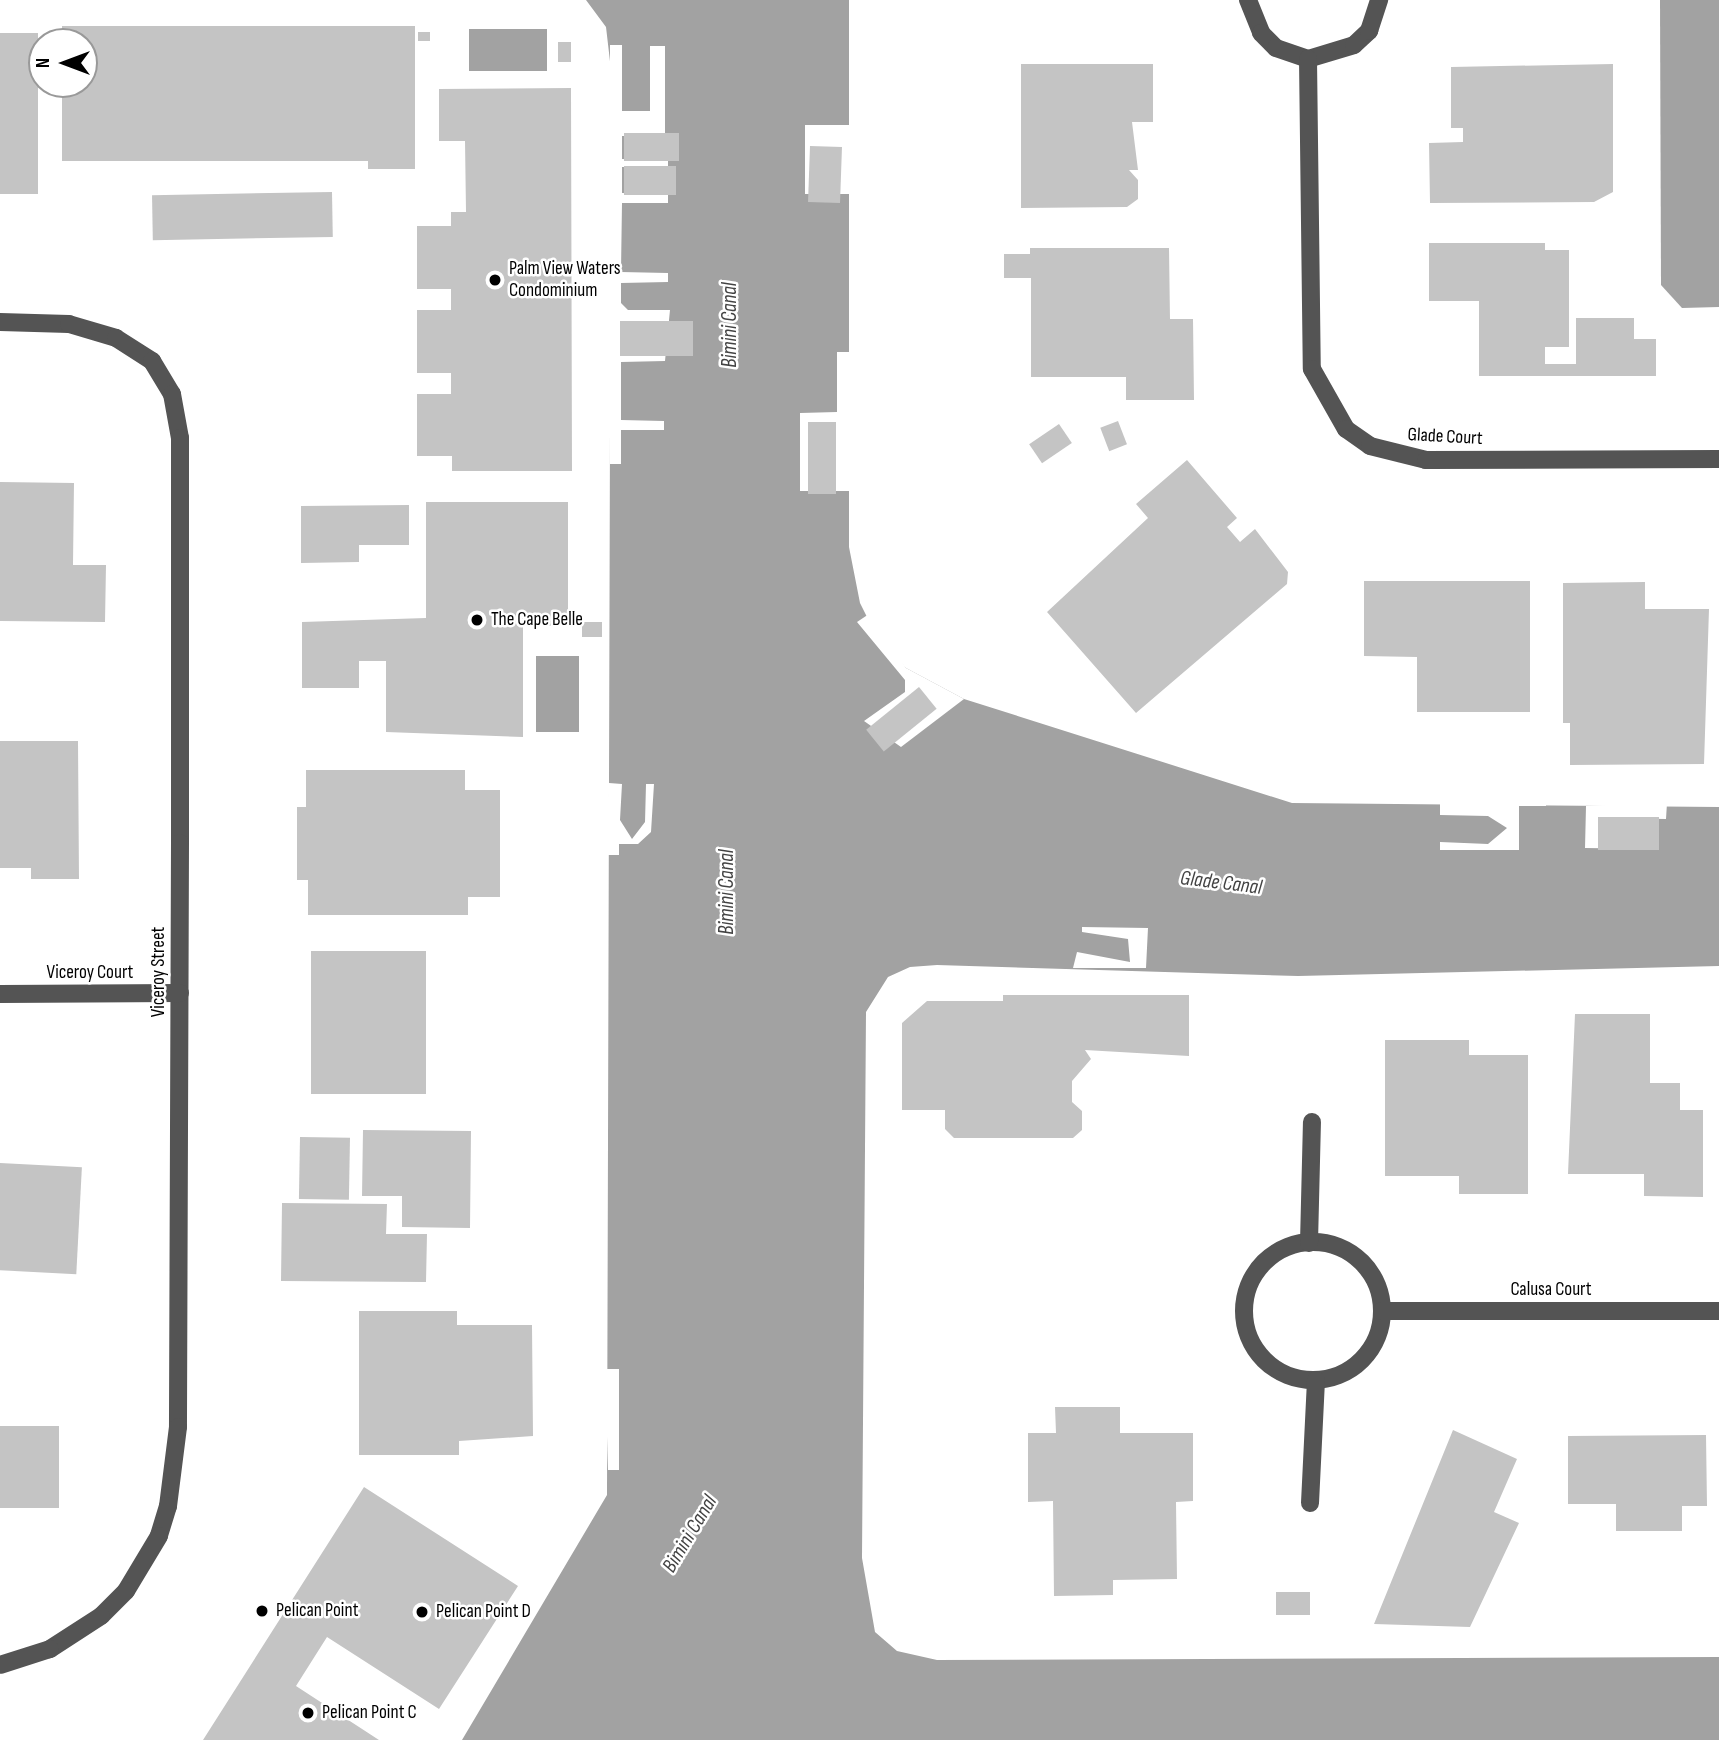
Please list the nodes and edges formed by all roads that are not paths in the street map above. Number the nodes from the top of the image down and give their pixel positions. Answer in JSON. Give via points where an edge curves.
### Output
{"nodes":[{"id":1,"x":1248,"y":0,"type":"edge"},
{"id":2,"x":1379,"y":0,"type":"edge"},
{"id":3,"x":1308,"y":59,"type":"junction"},
{"id":4,"x":0,"y":322,"type":"edge"},
{"id":5,"x":1719,"y":459,"type":"edge"},
{"id":6,"x":180,"y":993,"type":"junction"},
{"id":7,"x":0,"y":994,"type":"edge"},
{"id":8,"x":1311,"y":1122,"type":"dead end"},
{"id":9,"x":1309,"y":1242,"type":"junction"},
{"id":10,"x":1382,"y":1311,"type":"junction"},
{"id":11,"x":1719,"y":1311,"type":"edge"},
{"id":12,"x":1316,"y":1380,"type":"junction"},
{"id":13,"x":1310,"y":1503,"type":"dead end"},
{"id":14,"x":0,"y":1665,"type":"edge"}],
"edges":[{"from":1,"to":3,"type":"street","via":[[1261,33],[1276,48]]},
{"from":2,"to":3,"type":"street","via":[[1368,31],[1354,46]]},
{"from":3,"to":5,"type":"street","name":"Glade Court","via":[[1312,369],[1346,429],[1370,446],[1426,460]]},
{"from":4,"to":6,"type":"street","name":"Viceroy Street","via":[[69,324],[116,338],[152,361],[172,394],[180,438]]},
{"from":6,"to":7,"type":"street","name":"Viceroy Court"},
{"from":6,"to":14,"type":"street","name":"Viceroy Street","via":[[178,1427],[168,1506],[159,1536],[126,1591],[101,1616],[50,1649]]},
{"from":8,"to":9,"type":"street"},
{"from":9,"to":10,"type":"street","via":[[1330,1244],[1366,1267]]},
{"from":9,"to":12,"type":"street","via":[[1288,1247],[1254,1274],[1244,1315],[1248,1336],[1276,1370]]},
{"from":10,"to":11,"type":"street","name":"Calusa Court"},
{"from":10,"to":12,"type":"street","via":[[1371,1349],[1356,1365]]},
{"from":12,"to":13,"type":"street"}]}
